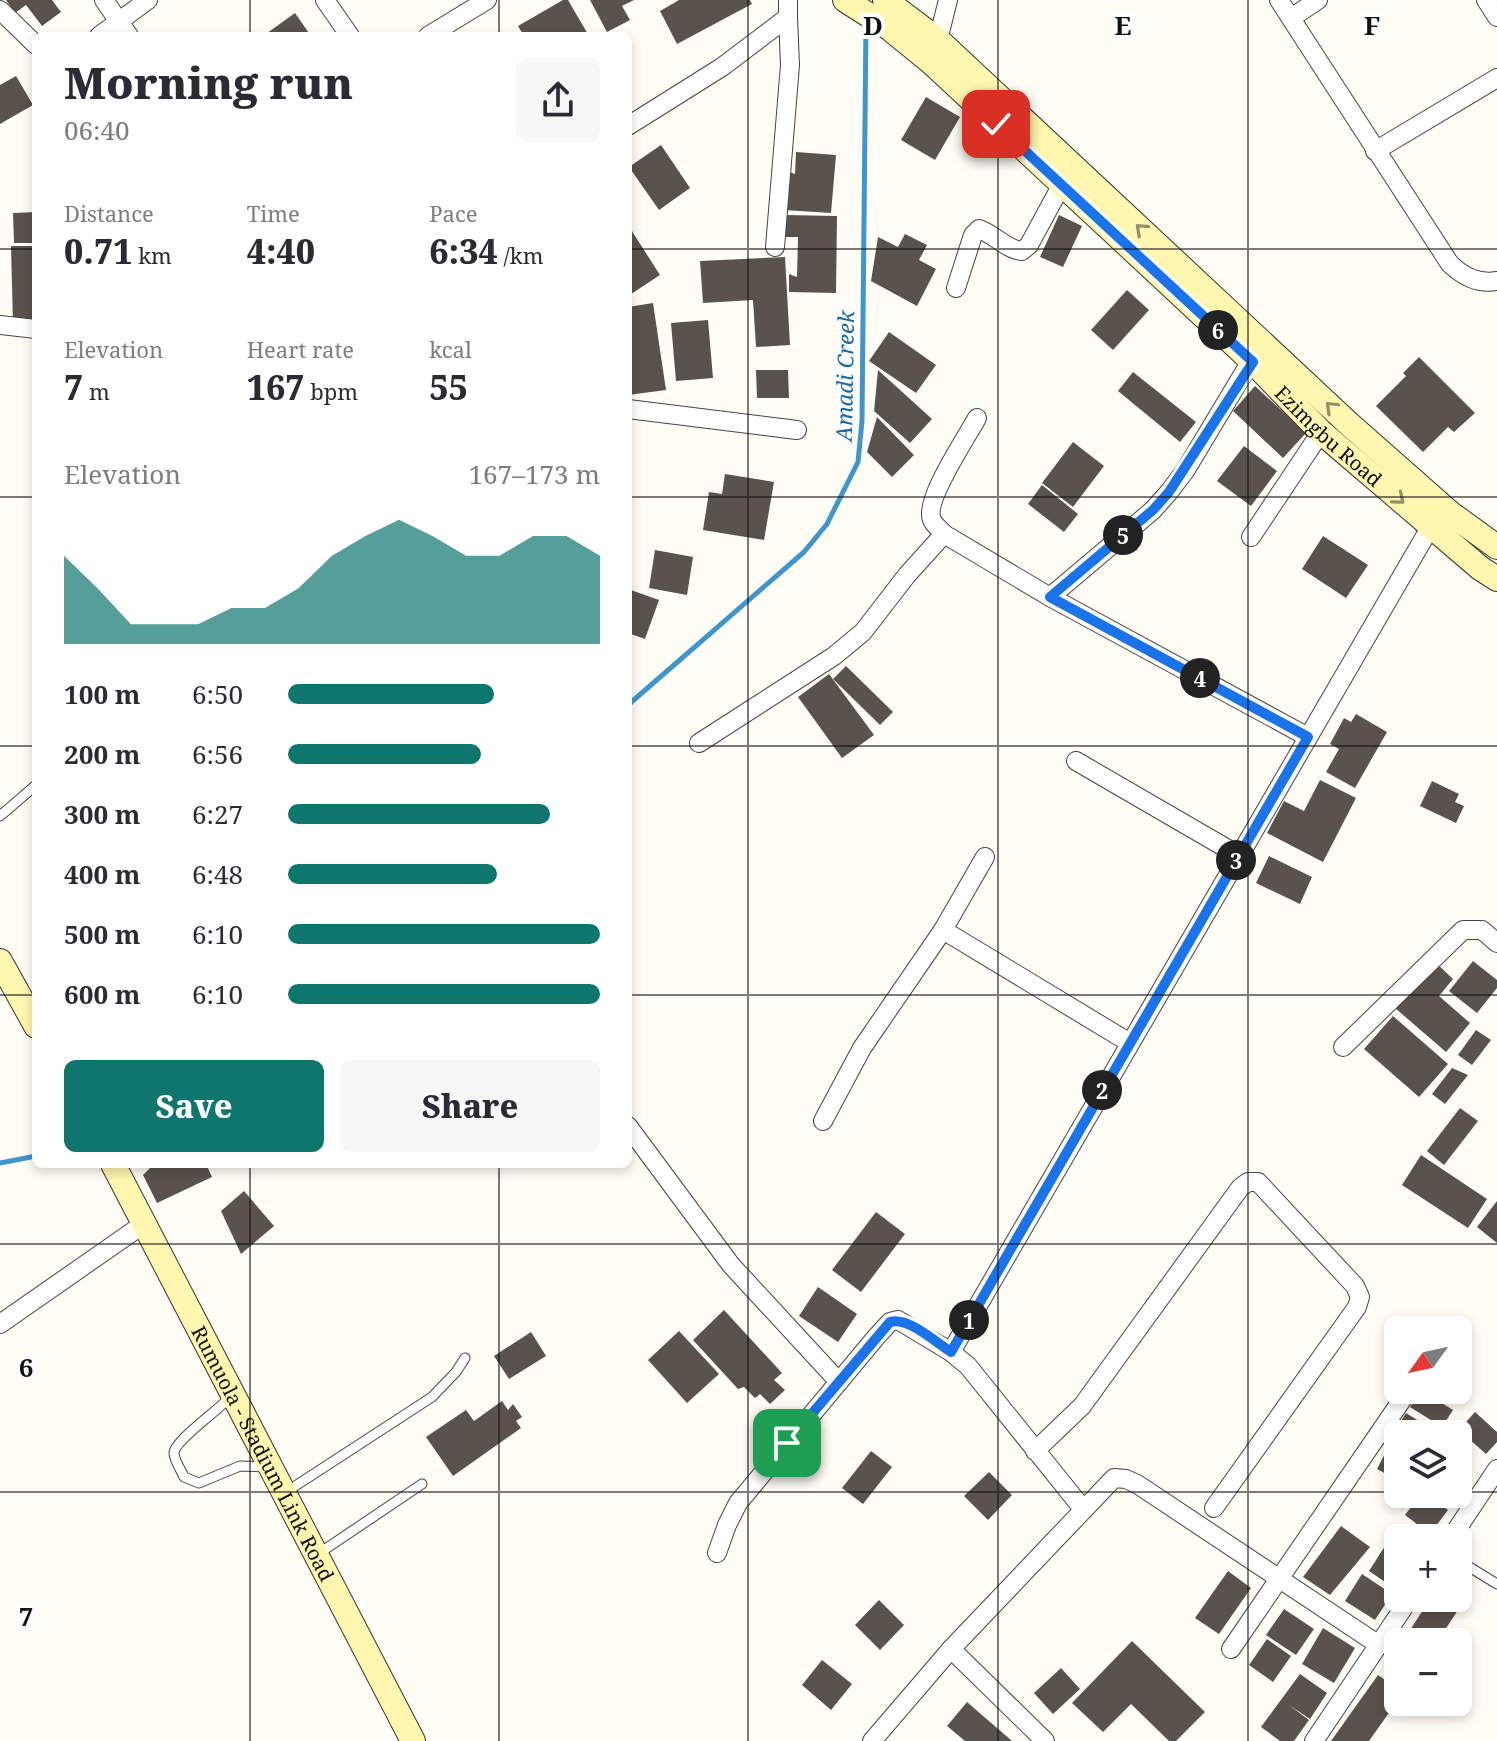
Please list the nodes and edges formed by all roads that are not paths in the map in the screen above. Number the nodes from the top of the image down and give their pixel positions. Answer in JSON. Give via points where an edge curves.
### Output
{"nodes":[{"id":1,"x":104,"y":0,"type":"edge"},
{"id":2,"x":148,"y":0,"type":"edge"},
{"id":3,"x":325,"y":0,"type":"edge"},
{"id":4,"x":487,"y":0,"type":"edge"},
{"id":5,"x":845,"y":0,"type":"edge"},
{"id":6,"x":948,"y":0,"type":"edge"},
{"id":7,"x":1279,"y":0,"type":"edge"},
{"id":8,"x":1318,"y":0,"type":"edge"},
{"id":9,"x":1486,"y":0,"type":"edge"},
{"id":10,"x":788,"y":8,"type":"edge"},
{"id":11,"x":0,"y":10,"type":"edge"},
{"id":12,"x":889,"y":11,"type":"edge"},
{"id":13,"x":1497,"y":17,"type":"edge"},
{"id":14,"x":1291,"y":18,"type":"junction"},
{"id":15,"x":118,"y":20,"type":"junction"},
{"id":16,"x":104,"y":32,"type":"edge"},
{"id":17,"x":126,"y":32,"type":"edge"},
{"id":18,"x":347,"y":32,"type":"edge"},
{"id":19,"x":435,"y":32,"type":"edge"},
{"id":20,"x":938,"y":40,"type":"junction"},
{"id":21,"x":32,"y":41,"type":"edge"},
{"id":22,"x":1497,"y":78,"type":"edge"},
{"id":23,"x":632,"y":123,"type":"edge"},
{"id":24,"x":1375,"y":151,"type":"junction"},
{"id":25,"x":1061,"y":186,"type":"junction"},
{"id":26,"x":775,"y":247,"type":"dead end"},
{"id":27,"x":1497,"y":281,"type":"edge"},
{"id":28,"x":956,"y":288,"type":"dead end"},
{"id":29,"x":0,"y":325,"type":"edge"},
{"id":30,"x":32,"y":329,"type":"edge"},
{"id":31,"x":1257,"y":351,"type":"junction"},
{"id":32,"x":632,"y":409,"type":"edge"},
{"id":33,"x":977,"y":418,"type":"dead end"},
{"id":34,"x":797,"y":430,"type":"dead end"},
{"id":35,"x":1321,"y":432,"type":"junction"},
{"id":36,"x":1431,"y":526,"type":"junction"},
{"id":37,"x":944,"y":534,"type":"junction"},
{"id":38,"x":1251,"y":537,"type":"dead end"},
{"id":39,"x":1497,"y":547,"type":"edge"},
{"id":40,"x":1497,"y":579,"type":"edge"},
{"id":41,"x":1050,"y":597,"type":"junction"},
{"id":42,"x":1308,"y":737,"type":"junction"},
{"id":43,"x":699,"y":743,"type":"dead end"},
{"id":44,"x":1076,"y":761,"type":"dead end"},
{"id":45,"x":32,"y":788,"type":"edge"},
{"id":46,"x":0,"y":816,"type":"edge"},
{"id":47,"x":1238,"y":855,"type":"junction"},
{"id":48,"x":985,"y":857,"type":"dead end"},
{"id":49,"x":943,"y":930,"type":"junction"},
{"id":50,"x":1497,"y":943,"type":"edge"},
{"id":51,"x":0,"y":963,"type":"edge"},
{"id":52,"x":32,"y":1019,"type":"edge"},
{"id":53,"x":1130,"y":1043,"type":"junction"},
{"id":54,"x":1343,"y":1047,"type":"dead end"},
{"id":55,"x":823,"y":1121,"type":"dead end"},
{"id":56,"x":632,"y":1131,"type":"edge"},
{"id":57,"x":115,"y":1168,"type":"edge"},
{"id":58,"x":145,"y":1223,"type":"junction"},
{"id":59,"x":0,"y":1324,"type":"edge"},
{"id":60,"x":951,"y":1352,"type":"junction"},
{"id":61,"x":465,"y":1358,"type":"dead end"},
{"id":62,"x":839,"y":1382,"type":"junction"},
{"id":63,"x":233,"y":1395,"type":"junction"},
{"id":64,"x":1399,"y":1404,"type":"edge"},
{"id":65,"x":1035,"y":1451,"type":"junction"},
{"id":66,"x":270,"y":1468,"type":"junction"},
{"id":67,"x":1497,"y":1469,"type":"edge"},
{"id":68,"x":422,"y":1484,"type":"dead end"},
{"id":69,"x":283,"y":1494,"type":"junction"},
{"id":70,"x":1214,"y":1508,"type":"dead end"},
{"id":71,"x":1083,"y":1509,"type":"junction"},
{"id":72,"x":1460,"y":1524,"type":"edge"},
{"id":73,"x":717,"y":1553,"type":"dead end"},
{"id":74,"x":315,"y":1556,"type":"junction"},
{"id":75,"x":1472,"y":1569,"type":"edge"},
{"id":76,"x":1280,"y":1580,"type":"junction"},
{"id":77,"x":1497,"y":1584,"type":"edge"},
{"id":78,"x":1401,"y":1612,"type":"edge"},
{"id":79,"x":1379,"y":1645,"type":"junction"},
{"id":80,"x":951,"y":1649,"type":"junction"},
{"id":81,"x":1231,"y":1649,"type":"dead end"},
{"id":82,"x":413,"y":1741,"type":"edge"},
{"id":83,"x":872,"y":1741,"type":"edge"},
{"id":84,"x":1045,"y":1741,"type":"edge"},
{"id":85,"x":1314,"y":1741,"type":"edge"}],
"edges":[{"from":1,"to":15,"type":"street"},
{"from":2,"to":15,"type":"street"},
{"from":3,"to":18,"type":"street"},
{"from":4,"to":19,"type":"street"},
{"from":5,"to":12,"type":"main road","name":"Ezimgbu Road"},
{"from":6,"to":20,"type":"street"},
{"from":7,"to":14,"type":"street"},
{"from":8,"to":14,"type":"street"},
{"from":9,"to":13,"type":"street"},
{"from":10,"to":23,"type":"street","via":[[722,67]]},
{"from":10,"to":26,"type":"street","via":[[790,65]]},
{"from":11,"to":21,"type":"street"},
{"from":12,"to":20,"type":"main road","name":"Ezimgbu Road"},
{"from":12,"to":25,"type":"main road","name":"Ezimgbu Road","via":[[932,63]]},
{"from":14,"to":24,"type":"street"},
{"from":15,"to":16,"type":"street"},
{"from":15,"to":17,"type":"street"},
{"from":31,"to":20,"type":"main road","name":"Ezimgbu Road","one_way":true},
{"from":22,"to":24,"type":"street"},
{"from":24,"to":27,"type":"street","via":[[1450,264],[1472,280]]},
{"from":25,"to":28,"type":"street","via":[[1022,251],[979,229]]},
{"from":25,"to":31,"type":"main road","name":"Ezimgbu Road"},
{"from":29,"to":30,"type":"street"},
{"from":31,"to":35,"type":"main road","name":"Ezimgbu Road"},
{"from":39,"to":31,"type":"main road","name":"Ezimgbu Road","one_way":true},
{"from":31,"to":41,"type":"street","via":[[1169,492]]},
{"from":32,"to":34,"type":"street"},
{"from":33,"to":37,"type":"street","via":[[930,509]]},
{"from":35,"to":36,"type":"main road","name":"Ezimgbu Road","one_way":true},
{"from":35,"to":38,"type":"street"},
{"from":36,"to":40,"type":"main road","name":"Ezimgbu Road"},
{"from":36,"to":42,"type":"street"},
{"from":37,"to":41,"type":"street"},
{"from":37,"to":43,"type":"street","via":[[863,632]]},
{"from":41,"to":42,"type":"street"},
{"from":42,"to":47,"type":"street"},
{"from":44,"to":47,"type":"street"},
{"from":45,"to":46,"type":"lane"},
{"from":47,"to":53,"type":"street"},
{"from":48,"to":49,"type":"street"},
{"from":49,"to":53,"type":"street"},
{"from":49,"to":55,"type":"street","via":[[862,1048]]},
{"from":50,"to":54,"type":"street","via":[[1482,930],[1463,930]]},
{"from":51,"to":52,"type":"main road"},
{"from":53,"to":60,"type":"street"},
{"from":56,"to":62,"type":"street","via":[[731,1265]]},
{"from":57,"to":58,"type":"main road","name":"Rumuola - Stadium Link Road"},
{"from":58,"to":59,"type":"street"},
{"from":58,"to":63,"type":"main road","name":"Rumuola - Stadium Link Road"},
{"from":60,"to":62,"type":"street","via":[[909,1325],[890,1322]]},
{"from":60,"to":65,"type":"street"},
{"from":61,"to":69,"type":"lane","via":[[432,1397]]},
{"from":62,"to":73,"type":"street","via":[[738,1503]]},
{"from":63,"to":66,"type":"main road","name":"Rumuola - Stadium Link Road"},
{"from":63,"to":66,"type":"lane","via":[[176,1447],[184,1477],[199,1483],[240,1466]]},
{"from":64,"to":76,"type":"street"},
{"from":65,"to":70,"type":"street","via":[[1082,1406],[1240,1188],[1258,1182],[1360,1297]]},
{"from":65,"to":71,"type":"street"},
{"from":66,"to":69,"type":"main road","name":"Rumuola - Stadium Link Road"},
{"from":67,"to":72,"type":"street"},
{"from":68,"to":74,"type":"lane"},
{"from":69,"to":74,"type":"main road","name":"Rumuola - Stadium Link Road"},
{"from":71,"to":76,"type":"street","via":[[1114,1478],[1126,1479]]},
{"from":71,"to":80,"type":"street"},
{"from":74,"to":82,"type":"main road","name":"Rumuola - Stadium Link Road"},
{"from":75,"to":77,"type":"lane"},
{"from":76,"to":79,"type":"street"},
{"from":76,"to":81,"type":"street"},
{"from":78,"to":79,"type":"street"},
{"from":79,"to":85,"type":"street"},
{"from":80,"to":83,"type":"street"},
{"from":80,"to":84,"type":"street"}]}
